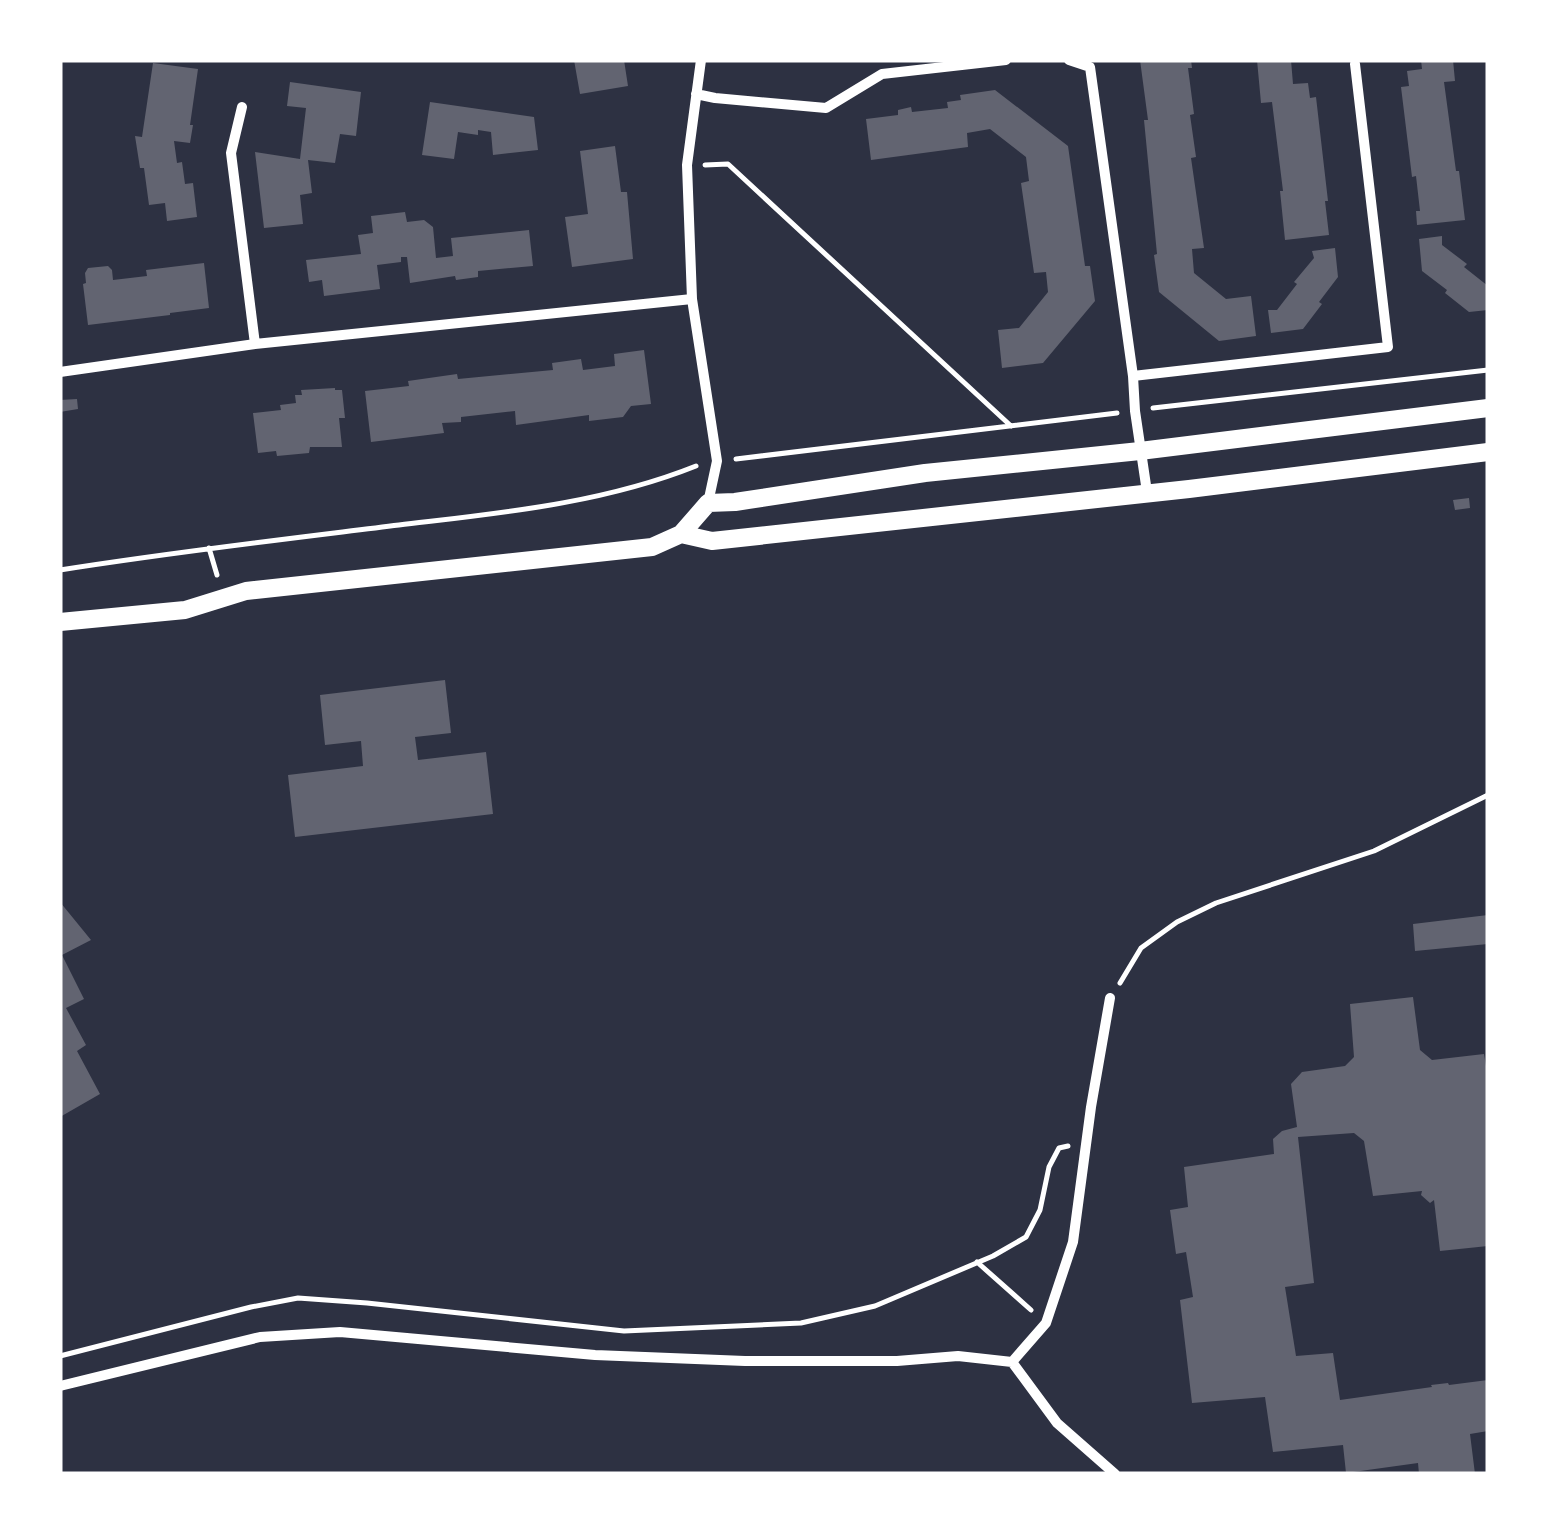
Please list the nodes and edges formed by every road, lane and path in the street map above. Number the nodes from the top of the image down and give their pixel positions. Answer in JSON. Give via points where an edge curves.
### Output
{"nodes":[{"id":1,"x":701,"y":60,"type":"edge"},
{"id":2,"x":1006,"y":60,"type":"edge"},
{"id":3,"x":1069,"y":60,"type":"edge"},
{"id":4,"x":1355,"y":64,"type":"dead end"},
{"id":5,"x":696,"y":94,"type":"junction"},
{"id":6,"x":242,"y":107,"type":"dead end"},
{"id":7,"x":688,"y":166,"type":"junction"},
{"id":8,"x":692,"y":299,"type":"junction"},
{"id":9,"x":256,"y":344,"type":"junction"},
{"id":10,"x":1488,"y":370,"type":"edge"},
{"id":11,"x":60,"y":372,"type":"edge"},
{"id":12,"x":1133,"y":376,"type":"junction"},
{"id":13,"x":1488,"y":408,"type":"edge"},
{"id":14,"x":1135,"y":410,"type":"junction"},
{"id":15,"x":1011,"y":426,"type":"junction"},
{"id":16,"x":1140,"y":451,"type":"junction"},
{"id":17,"x":1488,"y":452,"type":"edge"},
{"id":18,"x":717,"y":461,"type":"junction"},
{"id":19,"x":1147,"y":492,"type":"junction"},
{"id":20,"x":708,"y":503,"type":"junction"},
{"id":21,"x":680,"y":534,"type":"junction"},
{"id":22,"x":60,"y":570,"type":"edge"},
{"id":23,"x":60,"y":622,"type":"edge"},
{"id":24,"x":1488,"y":795,"type":"edge"},
{"id":25,"x":1110,"y":998,"type":"joint"},
{"id":26,"x":1086,"y":1146,"type":"junction"},
{"id":27,"x":977,"y":1262,"type":"junction"},
{"id":28,"x":1046,"y":1323,"type":"junction"},
{"id":29,"x":60,"y":1356,"type":"edge"},
{"id":30,"x":1012,"y":1362,"type":"junction"},
{"id":31,"x":60,"y":1386,"type":"edge"},
{"id":32,"x":1115,"y":1474,"type":"edge"}],
"edges":[{"from":1,"to":5,"type":"street"},
{"from":2,"to":5,"type":"street","via":[[882,74],[826,108]]},
{"from":3,"to":12,"type":"street","via":[[1090,67]]},
{"from":4,"to":12,"type":"street","via":[[1388,347]]},
{"from":5,"to":7,"type":"street"},
{"from":6,"to":9,"type":"street","via":[[230,153]]},
{"from":7,"to":8,"type":"street"},
{"from":7,"to":15,"type":"path","via":[[728,164]]},
{"from":8,"to":9,"type":"street"},
{"from":8,"to":18,"type":"street"},
{"from":9,"to":11,"type":"street"},
{"from":10,"to":14,"type":"path"},
{"from":12,"to":14,"type":"street"},
{"from":13,"to":16,"type":"street"},
{"from":14,"to":15,"type":"path"},
{"from":14,"to":16,"type":"street"},
{"from":15,"to":18,"type":"path"},
{"from":16,"to":19,"type":"street"},
{"from":16,"to":20,"type":"street"},
{"from":17,"to":19,"type":"street"},
{"from":18,"to":20,"type":"street"},
{"from":18,"to":22,"type":"path","via":[[582,501]]},
{"from":19,"to":21,"type":"street","via":[[712,541]]},
{"from":20,"to":21,"type":"street"},
{"from":21,"to":23,"type":"street","via":[[652,547],[246,591],[185,610]]},
{"from":24,"to":25,"type":"path","via":[[1374,851],[1177,922],[1141,948]]},
{"from":25,"to":26,"type":"street"},
{"from":26,"to":27,"type":"path","via":[[1059,1148],[1026,1236]]},
{"from":26,"to":28,"type":"street","via":[[1073,1242]]},
{"from":27,"to":28,"type":"path"},
{"from":27,"to":29,"type":"path","via":[[874,1306],[801,1323],[624,1331],[298,1298]]},
{"from":28,"to":30,"type":"street"},
{"from":30,"to":31,"type":"street","via":[[958,1356],[745,1361],[595,1355],[340,1332],[260,1337]]},
{"from":30,"to":32,"type":"street","via":[[1057,1423]]}]}
